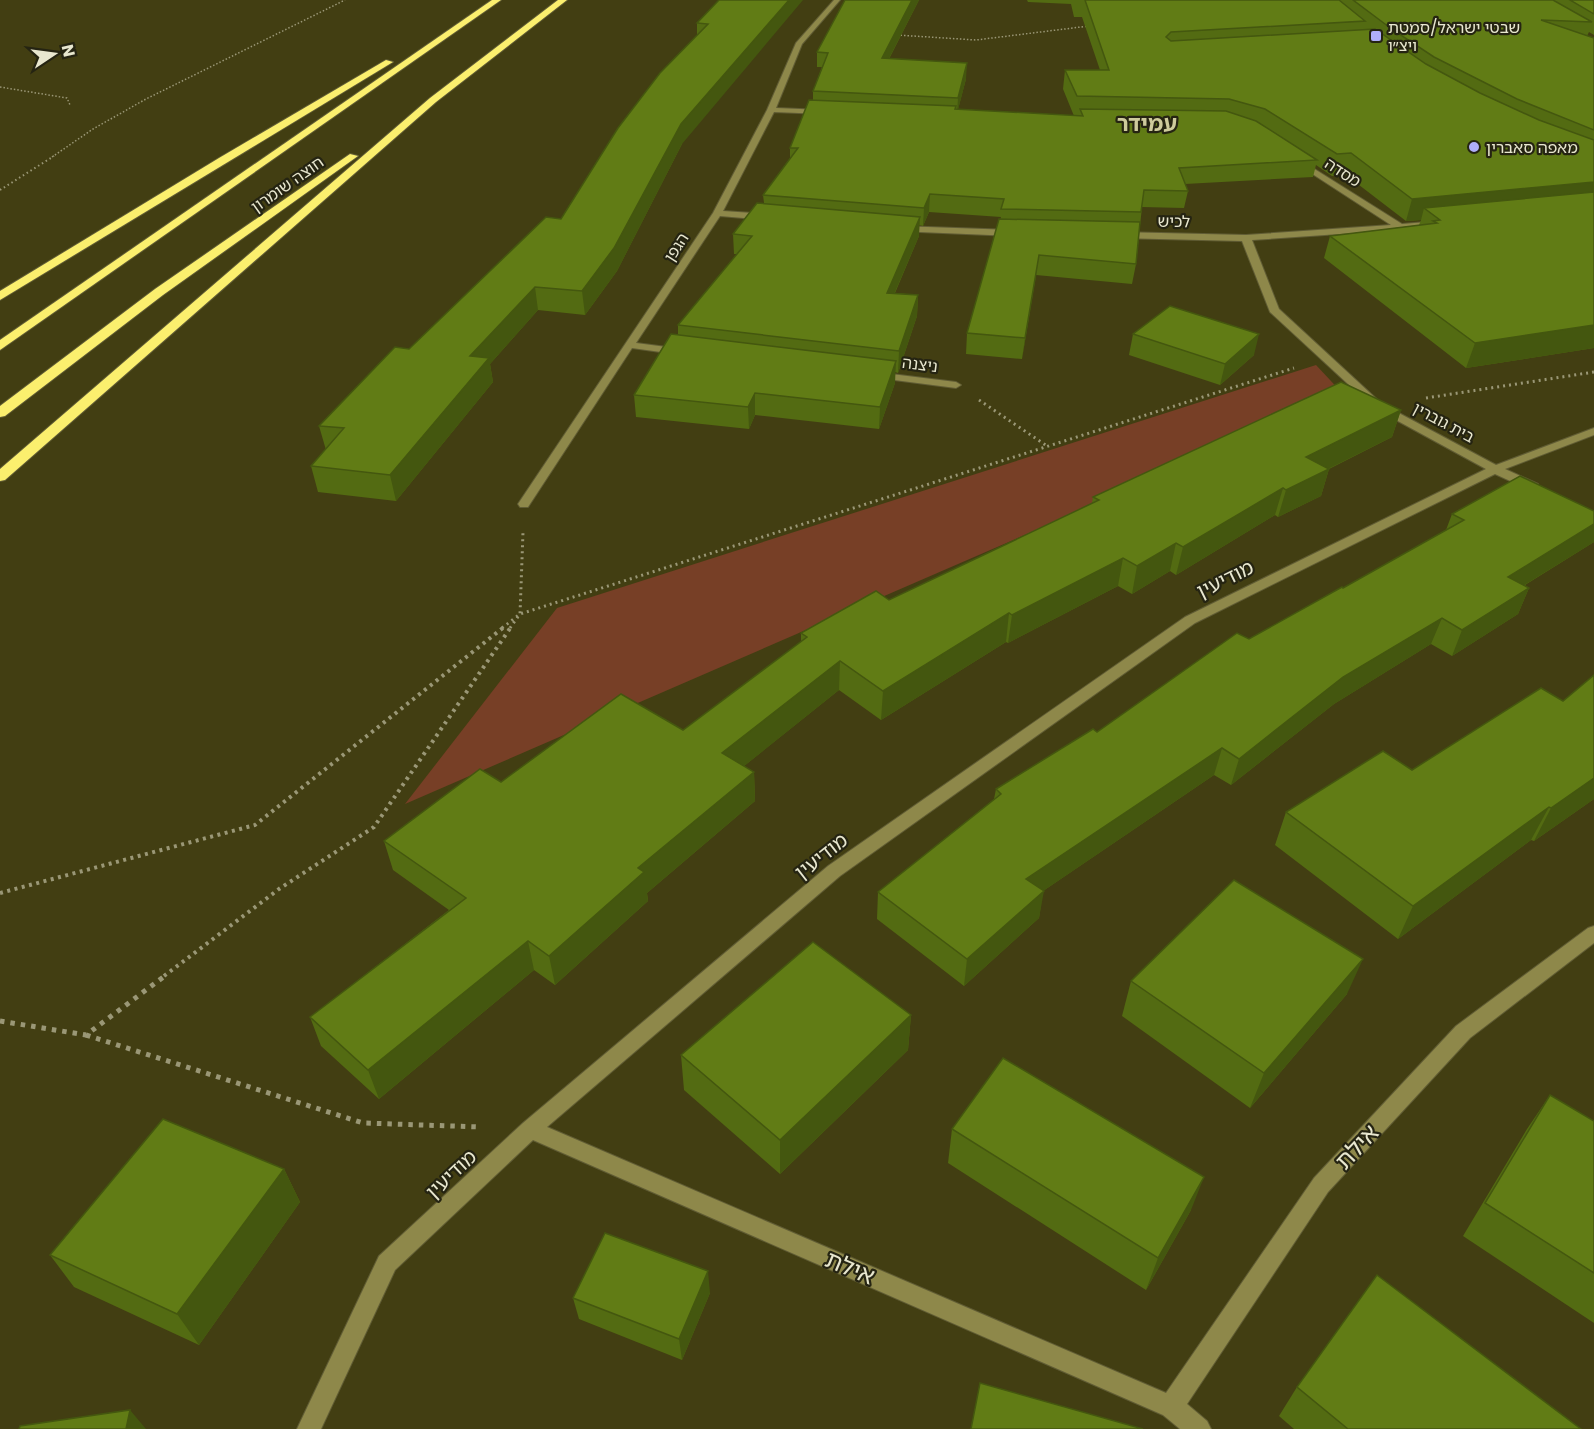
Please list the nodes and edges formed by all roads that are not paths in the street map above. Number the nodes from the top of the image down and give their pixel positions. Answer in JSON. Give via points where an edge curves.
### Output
{"nodes":[{"id":1,"x":496,"y":0,"type":"edge"},
{"id":2,"x":563,"y":0,"type":"edge"},
{"id":3,"x":837,"y":0,"type":"edge"},
{"id":4,"x":433,"y":100,"type":"junction"},
{"id":5,"x":771,"y":110,"type":"junction"},
{"id":6,"x":830,"y":113,"type":"edge"},
{"id":7,"x":1285,"y":152,"type":"edge"},
{"id":8,"x":717,"y":213,"type":"junction"},
{"id":9,"x":775,"y":218,"type":"edge"},
{"id":10,"x":1434,"y":224,"type":"edge"},
{"id":11,"x":1400,"y":227,"type":"junction"},
{"id":12,"x":890,"y":228,"type":"edge"},
{"id":13,"x":1020,"y":233,"type":"edge"},
{"id":14,"x":1103,"y":235,"type":"edge"},
{"id":15,"x":1246,"y":238,"type":"junction"},
{"id":16,"x":0,"y":296,"type":"edge"},
{"id":17,"x":630,"y":345,"type":"junction"},
{"id":18,"x":0,"y":346,"type":"edge"},
{"id":19,"x":700,"y":354,"type":"edge"},
{"id":20,"x":862,"y":374,"type":"edge"},
{"id":21,"x":956,"y":385,"type":"road end"},
{"id":22,"x":0,"y":412,"type":"edge"},
{"id":23,"x":1594,"y":431,"type":"edge"},
{"id":24,"x":1495,"y":469,"type":"junction"},
{"id":25,"x":0,"y":477,"type":"edge"},
{"id":26,"x":1545,"y":491,"type":"edge"},
{"id":27,"x":524,"y":504,"type":"road end"},
{"id":28,"x":1594,"y":933,"type":"edge"},
{"id":29,"x":530,"y":1129,"type":"junction"},
{"id":30,"x":1171,"y":1407,"type":"junction"},
{"id":31,"x":309,"y":1429,"type":"edge"},
{"id":32,"x":1199,"y":1429,"type":"edge"}],
"edges":[{"from":1,"to":16,"type":"highway","via":[[222,160]]},
{"from":1,"to":18,"type":"highway"},
{"from":2,"to":4,"type":"highway"},
{"from":3,"to":5,"type":"street","name":"הגפן","via":[[799,44]]},
{"from":4,"to":22,"type":"highway","name":"חוצה שומרון","via":[[159,292]]},
{"from":4,"to":25,"type":"highway"},
{"from":5,"to":6,"type":"street"},
{"from":5,"to":8,"type":"street","name":"הגפן"},
{"from":7,"to":11,"type":"street","name":"מסדה"},
{"from":8,"to":9,"type":"street"},
{"from":8,"to":17,"type":"street","name":"הגפן"},
{"from":10,"to":11,"type":"street","name":"לכיש"},
{"from":11,"to":15,"type":"street","name":"לכיש"},
{"from":12,"to":13,"type":"street"},
{"from":14,"to":15,"type":"street","name":"לכיש"},
{"from":15,"to":24,"type":"street","name":"בית גוברין","via":[[1274,310],[1378,406]]},
{"from":17,"to":19,"type":"street"},
{"from":17,"to":27,"type":"street","name":"הגפן"},
{"from":20,"to":21,"type":"street","name":"ניצנה"},
{"from":23,"to":24,"type":"street","name":"מודיעין"},
{"from":24,"to":26,"type":"street","name":"בית גוברין"},
{"from":24,"to":29,"type":"street","name":"מודיעין","via":[[1190,620],[834,871]]},
{"from":28,"to":30,"type":"street","name":"אילת","via":[[1463,1032],[1321,1185]]},
{"from":29,"to":30,"type":"street","name":"אילת"},
{"from":29,"to":31,"type":"street","name":"מודיעין","via":[[387,1263]]},
{"from":30,"to":32,"type":"street","name":"אילת"}]}
